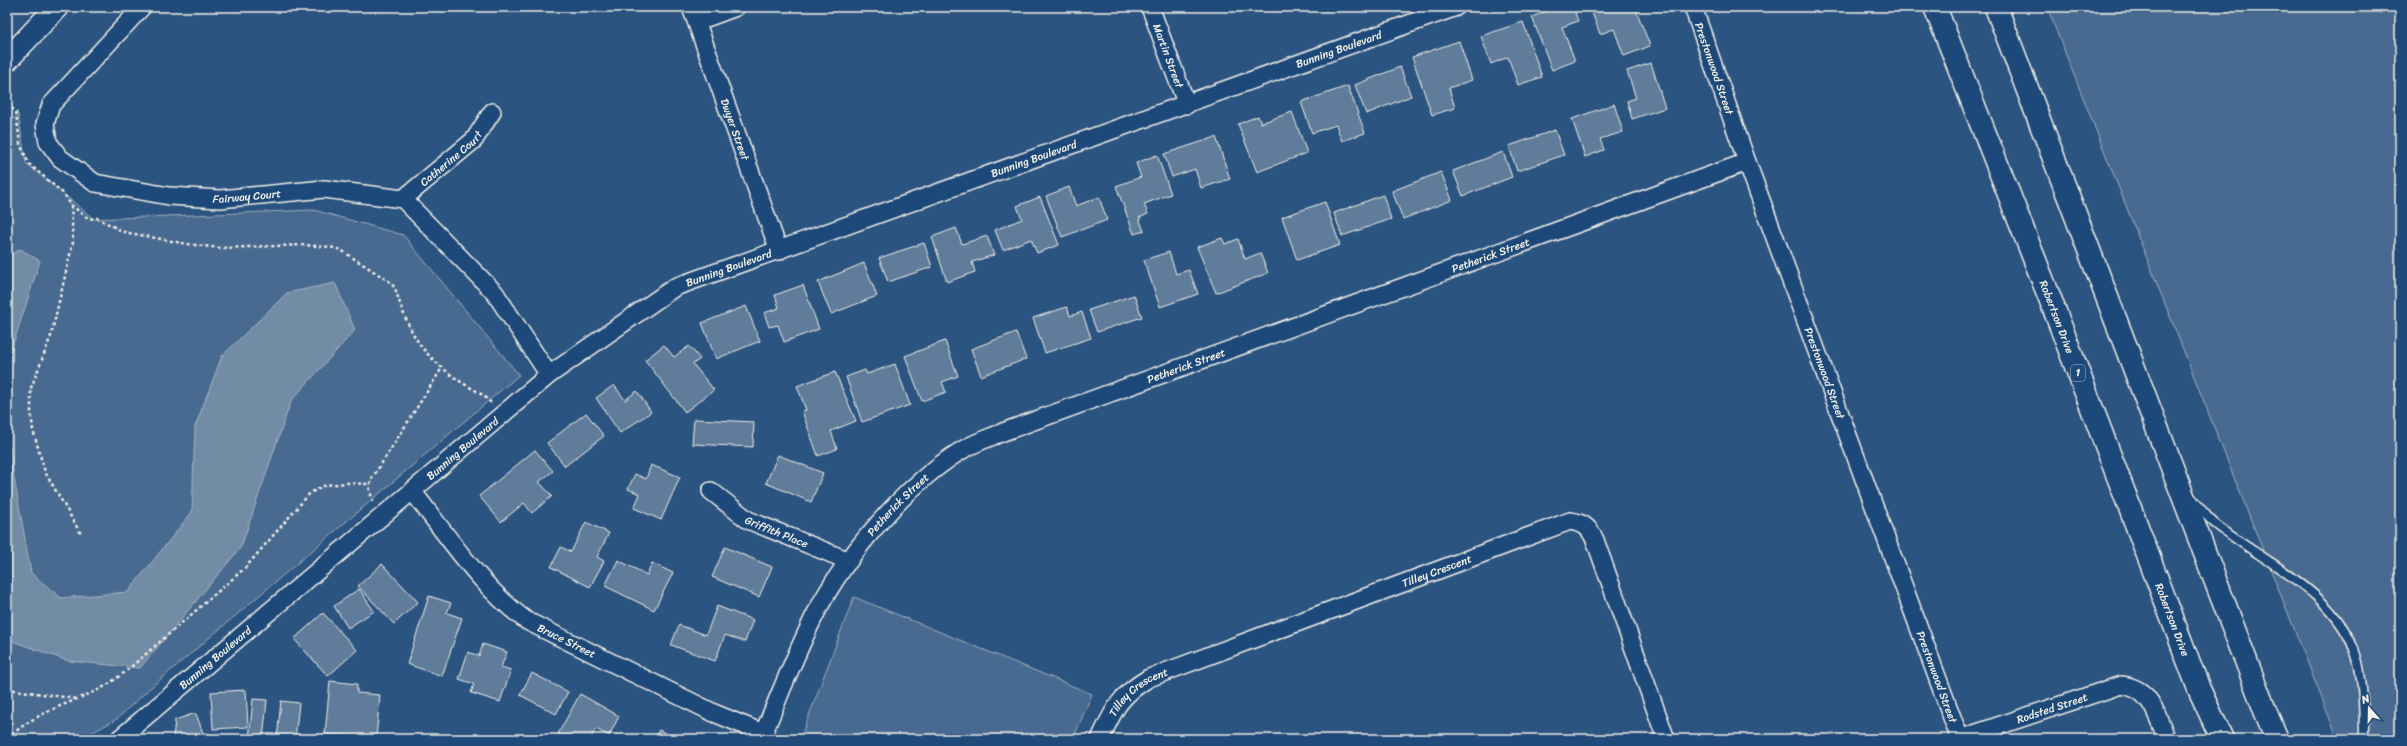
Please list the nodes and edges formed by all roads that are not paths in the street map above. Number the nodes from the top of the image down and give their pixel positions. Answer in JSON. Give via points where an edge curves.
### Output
{"nodes":[{"id":1,"x":57,"y":7,"type":"edge"},
{"id":2,"x":142,"y":7,"type":"edge"},
{"id":3,"x":736,"y":7,"type":"edge"},
{"id":4,"x":1150,"y":7,"type":"edge"},
{"id":5,"x":1456,"y":7,"type":"edge"},
{"id":6,"x":1693,"y":7,"type":"edge"},
{"id":7,"x":1935,"y":7,"type":"edge"},
{"id":8,"x":1996,"y":7,"type":"edge"},
{"id":9,"x":1429,"y":12,"type":"edge"},
{"id":10,"x":694,"y":14,"type":"edge"},
{"id":11,"x":7,"y":60,"type":"edge"},
{"id":12,"x":1186,"y":105,"type":"junction"},
{"id":13,"x":492,"y":112,"type":"dead end"},
{"id":14,"x":1747,"y":162,"type":"junction"},
{"id":15,"x":403,"y":199,"type":"junction"},
{"id":16,"x":779,"y":251,"type":"junction"},
{"id":17,"x":549,"y":375,"type":"junction"},
{"id":18,"x":2178,"y":483,"type":"junction"},
{"id":19,"x":711,"y":491,"type":"dead end"},
{"id":20,"x":413,"y":492,"type":"junction"},
{"id":21,"x":849,"y":561,"type":"junction"},
{"id":22,"x":762,"y":736,"type":"edge"},
{"id":23,"x":120,"y":739,"type":"edge"},
{"id":24,"x":1100,"y":739,"type":"edge"},
{"id":25,"x":1666,"y":739,"type":"edge"},
{"id":26,"x":1959,"y":739,"type":"edge"},
{"id":27,"x":2167,"y":739,"type":"edge"},
{"id":28,"x":2222,"y":739,"type":"edge"},
{"id":29,"x":2277,"y":739,"type":"edge"},
{"id":30,"x":2364,"y":739,"type":"edge"}],
"edges":[{"from":1,"to":11,"type":"main road"},
{"from":2,"to":15,"type":"street","name":"Fairway Court","via":[[51,105],[45,124],[48,142],[60,158],[72,168],[95,183],[169,196],[220,199],[324,189]]},
{"from":3,"to":10,"type":"street"},
{"from":4,"to":12,"type":"street","name":"Martin Street"},
{"from":5,"to":9,"type":"street","name":"Bunning Boulevard"},
{"from":6,"to":14,"type":"street","name":"Prestonwood Street"},
{"from":7,"to":28,"type":"main road","name":"Robertson Drive","number":"1","via":[[2051,300],[2199,689]]},
{"from":8,"to":18,"type":"main road"},
{"from":9,"to":12,"type":"street","name":"Bunning Boulevard"},
{"from":10,"to":16,"type":"street","name":"Dwyer Street"},
{"from":12,"to":16,"type":"street","name":"Bunning Boulevard"},
{"from":13,"to":15,"type":"street","name":"Catherine Court","via":[[474,140]]},
{"from":14,"to":21,"type":"street","name":"Petherick Street","via":[[975,443],[947,460],[914,486],[897,502]]},
{"from":14,"to":26,"type":"street","name":"Prestonwood Street"},
{"from":15,"to":17,"type":"street","via":[[495,293]]},
{"from":16,"to":17,"type":"street","name":"Bunning Boulevard","via":[[675,287]]},
{"from":17,"to":20,"type":"street","name":"Bunning Boulevard"},
{"from":18,"to":29,"type":"main road"},
{"from":18,"to":30,"type":"lane","via":[[2214,522],[2267,558],[2313,594],[2338,618],[2357,658],[2364,715]]},
{"from":19,"to":21,"type":"street","name":"Griffith Place","via":[[748,520]]},
{"from":20,"to":22,"type":"street","name":"Bruce Street","via":[[491,589],[509,608],[527,621]]},
{"from":20,"to":23,"type":"street","name":"Bunning Boulevard"},
{"from":21,"to":22,"type":"street","name":"Petherick Street","via":[[817,611]]},
{"from":24,"to":25,"type":"street","name":"Tilley Crescent","via":[[1115,706],[1124,695],[1149,678],[1570,521],[1581,522],[1590,529],[1595,540]]},
{"from":26,"to":27,"type":"street","name":"Rodsted Street","via":[[2122,685],[2134,686],[2143,691],[2153,706]]}]}
